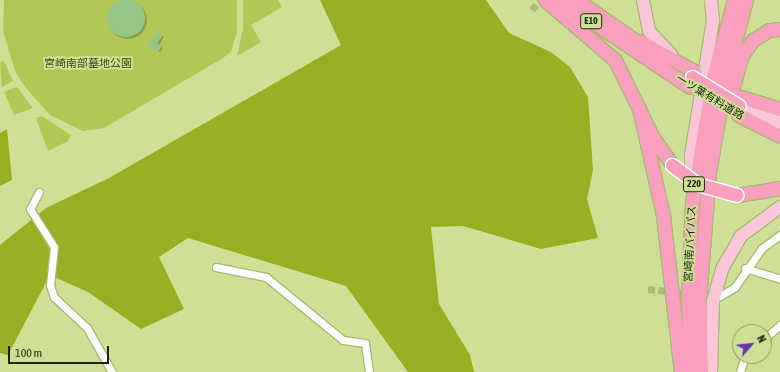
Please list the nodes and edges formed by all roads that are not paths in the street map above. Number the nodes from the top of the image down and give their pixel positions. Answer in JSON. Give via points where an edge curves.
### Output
{"nodes":[{"id":1,"x":545,"y":0,"type":"edge"},
{"id":2,"x":560,"y":0,"type":"edge"},
{"id":3,"x":577,"y":0,"type":"edge"},
{"id":4,"x":643,"y":0,"type":"edge"},
{"id":5,"x":711,"y":0,"type":"edge"},
{"id":6,"x":734,"y":0,"type":"edge"},
{"id":7,"x":746,"y":0,"type":"edge"},
{"id":8,"x":780,"y":29,"type":"edge"},
{"id":9,"x":626,"y":35,"type":"junction"},
{"id":10,"x":644,"y":52,"type":"junction"},
{"id":11,"x":692,"y":78,"type":"junction"},
{"id":12,"x":740,"y":105,"type":"junction"},
{"id":13,"x":639,"y":108,"type":"junction"},
{"id":14,"x":780,"y":109,"type":"edge"},
{"id":15,"x":780,"y":123,"type":"edge"},
{"id":16,"x":780,"y":127,"type":"edge"},
{"id":17,"x":780,"y":136,"type":"edge"},
{"id":18,"x":780,"y":188,"type":"edge"},
{"id":19,"x":39,"y":192,"type":"dead end"},
{"id":20,"x":692,"y":203,"type":"junction"},
{"id":21,"x":780,"y":207,"type":"edge"},
{"id":22,"x":704,"y":210,"type":"junction"},
{"id":23,"x":780,"y":234,"type":"edge"},
{"id":24,"x":216,"y":267,"type":"dead end"},
{"id":25,"x":745,"y":268,"type":"junction"},
{"id":26,"x":780,"y":279,"type":"edge"},
{"id":27,"x":720,"y":296,"type":"tunnel mouth"},
{"id":28,"x":780,"y":325,"type":"edge"},
{"id":29,"x":772,"y":332,"type":"edge"},
{"id":30,"x":112,"y":372,"type":"edge"},
{"id":31,"x":368,"y":372,"type":"edge"},
{"id":32,"x":681,"y":372,"type":"edge"},
{"id":33,"x":690,"y":372,"type":"edge"},
{"id":34,"x":701,"y":372,"type":"edge"},
{"id":35,"x":711,"y":372,"type":"edge"}],
"edges":[{"from":1,"to":13,"type":"highway","via":[[610,55],[624,74]]},
{"from":2,"to":10,"type":"highway","number":"E10"},
{"from":3,"to":9,"type":"highway","number":"E10"},
{"from":4,"to":11,"type":"main road","via":[[644,16],[654,39]]},
{"from":5,"to":20,"type":"main road","via":[[713,20],[691,156]]},
{"from":6,"to":20,"type":"highway","name":"宮崎南バイパス","number":"220","via":[[714,77]]},
{"from":7,"to":22,"type":"highway","name":"宮崎南バイパス","number":"220","via":[[717,118]]},
{"from":8,"to":22,"type":"highway","via":[[761,33],[742,55]]},
{"from":9,"to":10,"type":"highway","number":"E10"},
{"from":9,"to":11,"type":"highway"},
{"from":10,"to":11,"type":"highway"},
{"from":11,"to":12,"type":"highway","bridge":true},
{"from":12,"to":14,"type":"highway"},
{"from":12,"to":15,"type":"main road"},
{"from":12,"to":16,"type":"highway"},
{"from":12,"to":17,"type":"highway","name":"一ツ葉有料道路"},
{"from":13,"to":18,"type":"highway","bridge":true,"via":[[652,136],[672,166],[697,184],[737,195]]},
{"from":13,"to":32,"type":"highway","via":[[664,223]]},
{"from":19,"to":30,"type":"street","via":[[30,209],[54,248],[50,285],[54,297],[87,328]]},
{"from":20,"to":33,"type":"highway","name":"宮崎南バイパス","number":"220","via":[[688,294]]},
{"from":21,"to":35,"type":"main road","via":[[741,236],[722,269],[713,301]]},
{"from":22,"to":34,"type":"highway","name":"宮崎南バイパス","number":"220","via":[[699,300]]},
{"from":23,"to":25,"type":"street","via":[[762,248]]},
{"from":24,"to":31,"type":"street","via":[[266,277],[343,340],[365,343]]},
{"from":25,"to":26,"type":"street"},
{"from":25,"to":27,"type":"street","via":[[735,287]]},
{"from":28,"to":29,"type":"street"}]}
